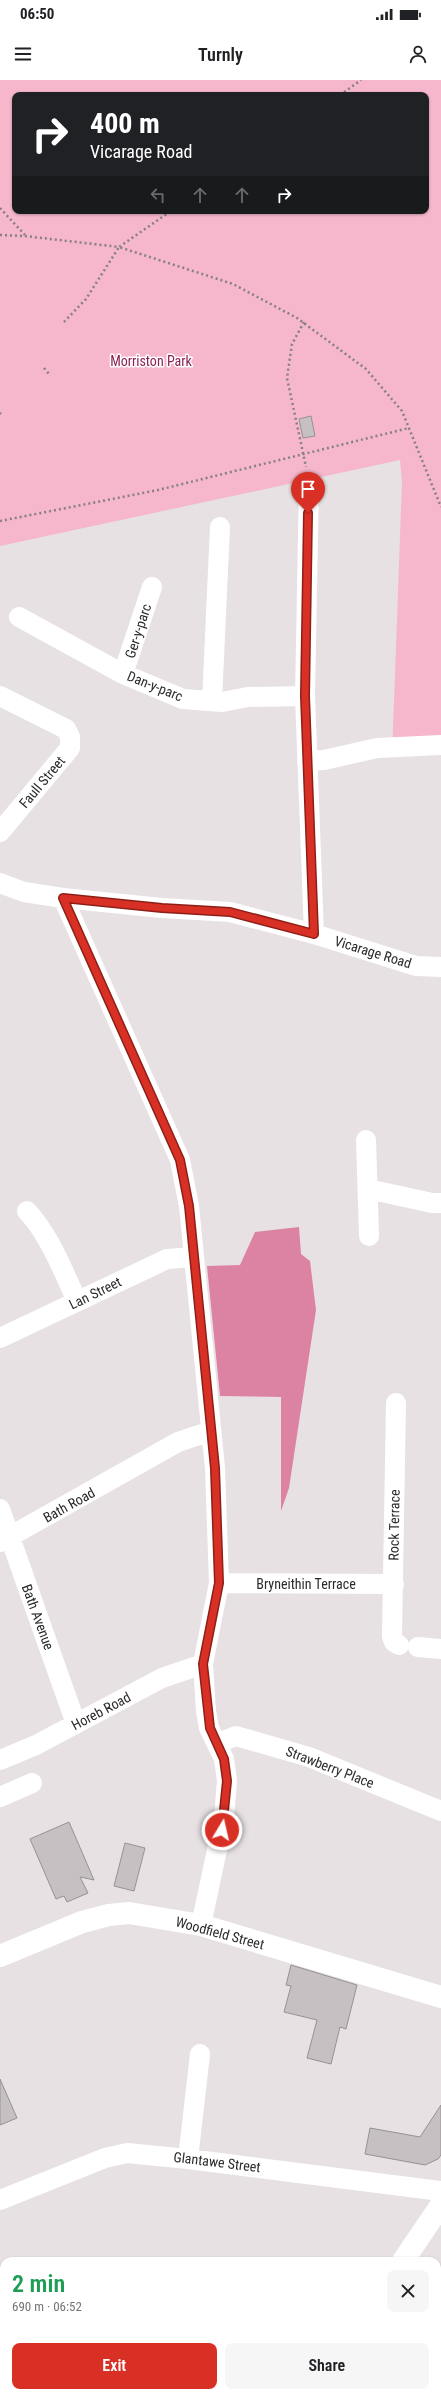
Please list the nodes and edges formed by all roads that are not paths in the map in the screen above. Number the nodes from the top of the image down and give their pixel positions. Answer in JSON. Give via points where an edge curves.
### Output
{"nodes":[{"id":1,"x":309,"y":483,"type":"dead end"},
{"id":2,"x":220,"y":527,"type":"dead end"},
{"id":3,"x":152,"y":587,"type":"dead end"},
{"id":4,"x":19,"y":617,"type":"dead end"},
{"id":5,"x":124,"y":674,"type":"junction"},
{"id":6,"x":0,"y":696,"type":"edge"},
{"id":7,"x":305,"y":696,"type":"junction"},
{"id":8,"x":212,"y":701,"type":"junction"},
{"id":9,"x":441,"y":745,"type":"edge"},
{"id":10,"x":307,"y":761,"type":"junction"},
{"id":11,"x":0,"y":832,"type":"edge"},
{"id":12,"x":0,"y":883,"type":"edge"},
{"id":13,"x":63,"y":898,"type":"junction"},
{"id":14,"x":314,"y":934,"type":"junction"},
{"id":15,"x":441,"y":967,"type":"edge"},
{"id":16,"x":366,"y":1140,"type":"dead end"},
{"id":17,"x":368,"y":1189,"type":"junction"},
{"id":18,"x":441,"y":1203,"type":"edge"},
{"id":19,"x":27,"y":1211,"type":"dead end"},
{"id":20,"x":369,"y":1236,"type":"dead end"},
{"id":21,"x":193,"y":1257,"type":"junction"},
{"id":22,"x":77,"y":1301,"type":"junction"},
{"id":23,"x":0,"y":1338,"type":"edge"},
{"id":24,"x":396,"y":1403,"type":"dead end"},
{"id":25,"x":211,"y":1431,"type":"junction"},
{"id":26,"x":0,"y":1509,"type":"edge"},
{"id":27,"x":5,"y":1540,"type":"edge"},
{"id":28,"x":219,"y":1583,"type":"junction"},
{"id":29,"x":394,"y":1584,"type":"junction"},
{"id":30,"x":441,"y":1649,"type":"edge"},
{"id":31,"x":203,"y":1664,"type":"junction"},
{"id":32,"x":76,"y":1724,"type":"junction"},
{"id":33,"x":218,"y":1743,"type":"junction"},
{"id":34,"x":0,"y":1760,"type":"edge"},
{"id":35,"x":32,"y":1783,"type":"dead end"},
{"id":36,"x":0,"y":1797,"type":"edge"},
{"id":37,"x":441,"y":1811,"type":"edge"},
{"id":38,"x":201,"y":1925,"type":"junction"},
{"id":39,"x":0,"y":1956,"type":"edge"},
{"id":40,"x":441,"y":1997,"type":"edge"},
{"id":41,"x":200,"y":2054,"type":"dead end"},
{"id":42,"x":188,"y":2159,"type":"junction"},
{"id":43,"x":441,"y":2191,"type":"edge"},
{"id":44,"x":0,"y":2200,"type":"edge"},
{"id":45,"x":441,"y":2205,"type":"edge"},
{"id":46,"x":406,"y":2257,"type":"edge"}],
"edges":[{"from":1,"to":7,"type":"street"},
{"from":2,"to":8,"type":"street"},
{"from":3,"to":5,"type":"street","name":"Ger-y-parc"},
{"from":4,"to":5,"type":"street","name":"Dan-y-parc"},
{"from":5,"to":8,"type":"street","name":"Dan-y-parc","via":[[183,699]]},
{"from":6,"to":11,"type":"street","name":"Faull Street","via":[[66,729],[70,737],[70,748]]},
{"from":7,"to":8,"type":"street","name":"Dan-y-parc"},
{"from":7,"to":10,"type":"street"},
{"from":9,"to":10,"type":"street","via":[[377,748],[324,760]]},
{"from":10,"to":14,"type":"street"},
{"from":12,"to":13,"type":"street","name":"Vicarage Road","via":[[24,892]]},
{"from":13,"to":14,"type":"street","name":"Vicarage Road","via":[[230,912]]},
{"from":13,"to":21,"type":"street","via":[[180,1160],[189,1206]]},
{"from":14,"to":15,"type":"street","name":"Vicarage Road","via":[[416,966]]},
{"from":16,"to":17,"type":"street"},
{"from":17,"to":18,"type":"street"},
{"from":17,"to":20,"type":"street"},
{"from":19,"to":22,"type":"street","via":[[38,1224]]},
{"from":21,"to":22,"type":"street","name":"Lan Street","via":[[167,1259]]},
{"from":21,"to":25,"type":"street"},
{"from":22,"to":23,"type":"street","name":"Lan Street"},
{"from":24,"to":29,"type":"street","name":"Rock Terrace"},
{"from":25,"to":27,"type":"street","name":"Bath Road","via":[[178,1442]]},
{"from":25,"to":28,"type":"street","via":[[215,1468]]},
{"from":26,"to":27,"type":"street","name":"Bath Avenue"},
{"from":27,"to":32,"type":"street","name":"Bath Avenue"},
{"from":28,"to":29,"type":"street","name":"Bryneithin Terrace"},
{"from":28,"to":31,"type":"street"},
{"from":29,"to":30,"type":"street","name":"Rock Terrace","via":[[394,1642]]},
{"from":31,"to":32,"type":"street","name":"Horeb Road","via":[[162,1678]]},
{"from":31,"to":33,"type":"street","via":[[210,1728]]},
{"from":32,"to":34,"type":"street","name":"Horeb Road"},
{"from":33,"to":37,"type":"street","name":"Strawberry Place","via":[[236,1736],[309,1757]]},
{"from":33,"to":38,"type":"street","via":[[224,1759],[227,1781],[224,1817]]},
{"from":35,"to":36,"type":"street"},
{"from":38,"to":39,"type":"main road","name":"Woodfield Street","via":[[129,1913],[109,1915],[82,1922]]},
{"from":38,"to":40,"type":"main road","name":"Woodfield Street"},
{"from":41,"to":42,"type":"street"},
{"from":42,"to":43,"type":"street","name":"Glantawe Street"},
{"from":42,"to":44,"type":"street","name":"Glantawe Street","via":[[127,2153],[105,2158]]},
{"from":45,"to":46,"type":"main road"}]}
